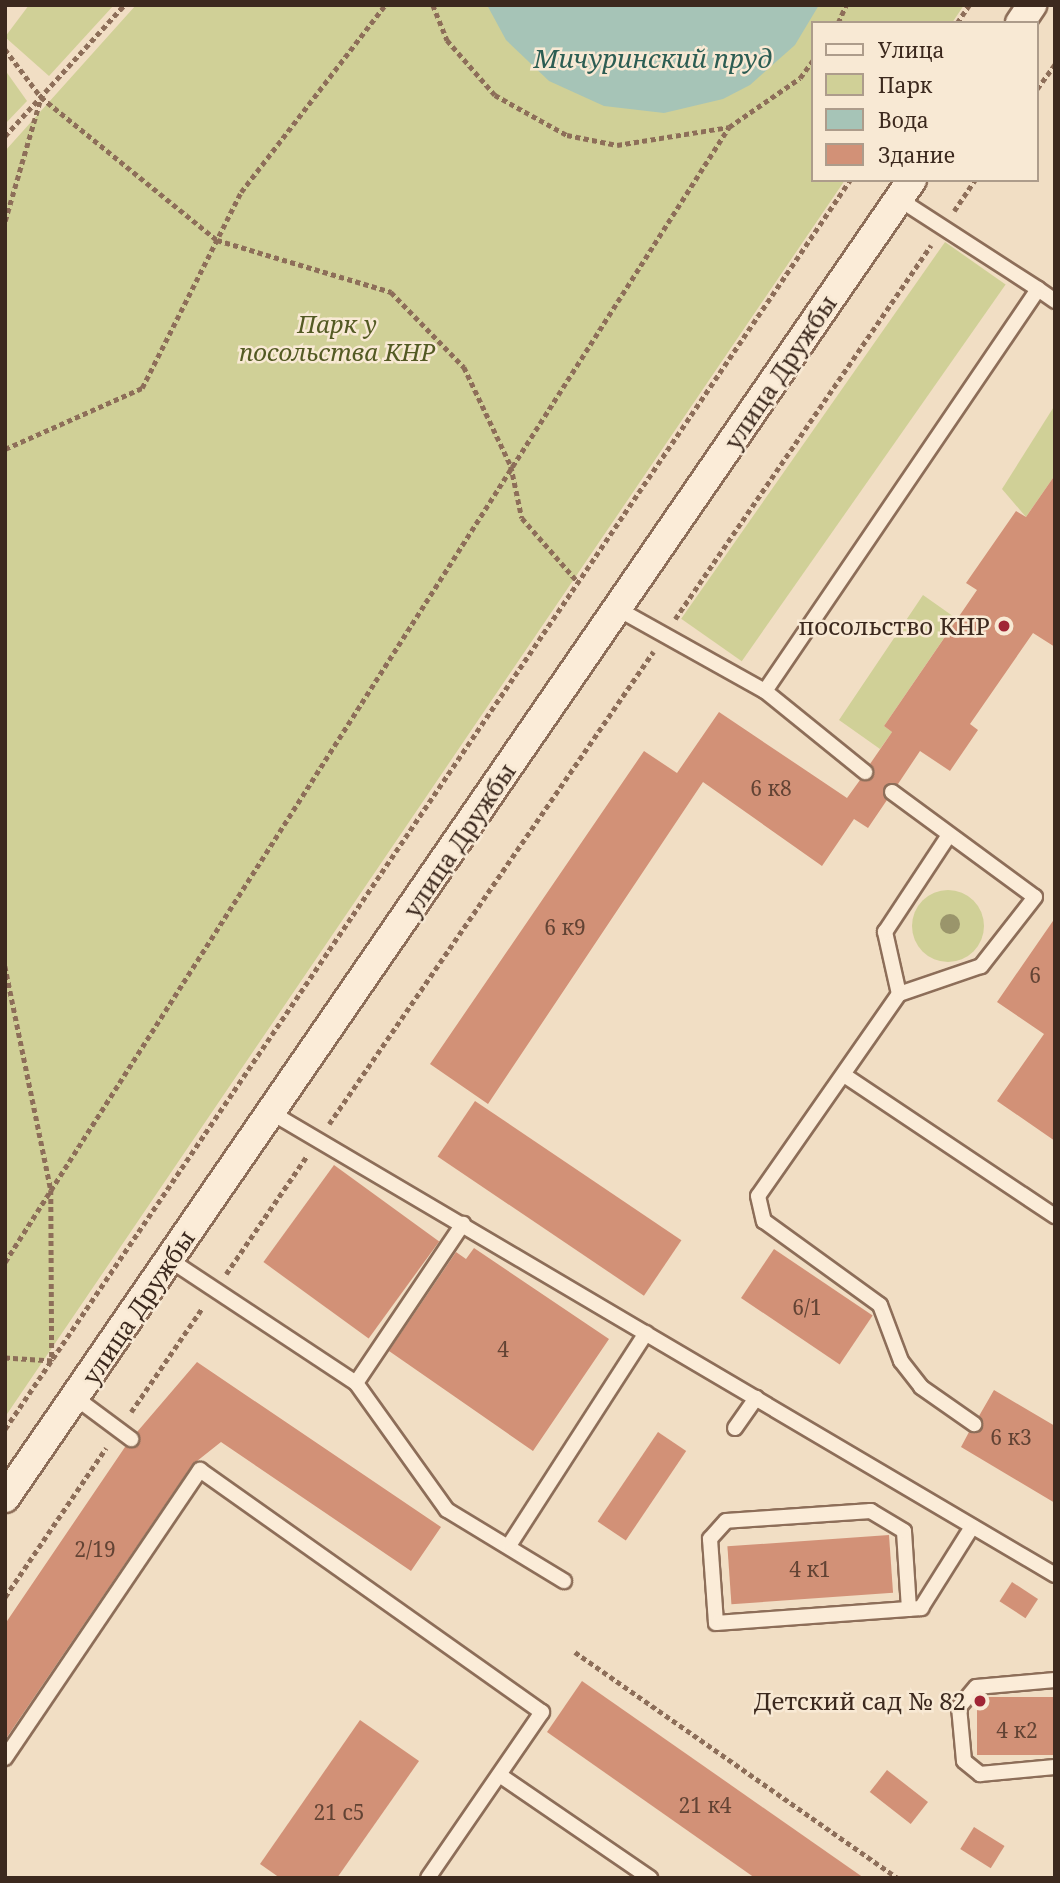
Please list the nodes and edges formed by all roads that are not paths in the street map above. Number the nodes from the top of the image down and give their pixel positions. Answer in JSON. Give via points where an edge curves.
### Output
{"nodes":[{"id":1,"x":1032,"y":5,"type":"edge"},
{"id":2,"x":1021,"y":21,"type":"edge"},
{"id":3,"x":905,"y":190,"type":"edge"},
{"id":4,"x":1038,"y":289,"type":"junction"},
{"id":5,"x":1055,"y":301,"type":"edge"},
{"id":6,"x":618,"y":609,"type":"junction"},
{"id":7,"x":765,"y":691,"type":"junction"},
{"id":8,"x":865,"y":772,"type":"dead end"},
{"id":9,"x":892,"y":792,"type":"dead end"},
{"id":10,"x":949,"y":835,"type":"junction"},
{"id":11,"x":899,"y":994,"type":"junction"},
{"id":12,"x":844,"y":1074,"type":"junction"},
{"id":13,"x":272,"y":1113,"type":"junction"},
{"id":14,"x":1055,"y":1216,"type":"edge"},
{"id":15,"x":463,"y":1224,"type":"junction"},
{"id":16,"x":170,"y":1260,"type":"junction"},
{"id":17,"x":646,"y":1333,"type":"junction"},
{"id":18,"x":356,"y":1383,"type":"junction"},
{"id":19,"x":76,"y":1398,"type":"junction"},
{"id":20,"x":756,"y":1398,"type":"junction"},
{"id":21,"x":974,"y":1424,"type":"dead end"},
{"id":22,"x":735,"y":1428,"type":"dead end"},
{"id":23,"x":131,"y":1439,"type":"dead end"},
{"id":24,"x":5,"y":1499,"type":"edge"},
{"id":25,"x":972,"y":1527,"type":"junction"},
{"id":26,"x":510,"y":1544,"type":"junction"},
{"id":27,"x":1055,"y":1575,"type":"edge"},
{"id":28,"x":564,"y":1581,"type":"dead end"},
{"id":29,"x":909,"y":1609,"type":"junction"},
{"id":30,"x":1055,"y":1680,"type":"edge"},
{"id":31,"x":5,"y":1758,"type":"edge"},
{"id":32,"x":1055,"y":1768,"type":"edge"},
{"id":33,"x":501,"y":1776,"type":"junction"},
{"id":34,"x":428,"y":1878,"type":"edge"},
{"id":35,"x":650,"y":1878,"type":"edge"}],
"edges":[{"from":1,"to":2,"type":"street"},
{"from":3,"to":4,"type":"lane","via":[[943,228]]},
{"from":3,"to":6,"type":"street","name":"улица Дружбы"},
{"from":4,"to":5,"type":"lane"},
{"from":4,"to":7,"type":"lane"},
{"from":6,"to":7,"type":"lane"},
{"from":6,"to":13,"type":"street","name":"улица Дружбы"},
{"from":7,"to":8,"type":"lane"},
{"from":9,"to":10,"type":"lane"},
{"from":10,"to":11,"type":"lane","via":[[885,932]]},
{"from":10,"to":11,"type":"lane","via":[[1035,897],[981,966]]},
{"from":11,"to":12,"type":"lane"},
{"from":12,"to":14,"type":"lane"},
{"from":12,"to":21,"type":"lane","via":[[758,1196],[764,1221],[880,1305],[901,1361],[921,1387]]},
{"from":13,"to":15,"type":"lane"},
{"from":13,"to":16,"type":"street","name":"улица Дружбы"},
{"from":15,"to":17,"type":"lane"},
{"from":15,"to":18,"type":"lane"},
{"from":16,"to":18,"type":"lane"},
{"from":16,"to":19,"type":"street","name":"улица Дружбы"},
{"from":17,"to":20,"type":"lane"},
{"from":17,"to":26,"type":"lane"},
{"from":18,"to":26,"type":"lane","via":[[447,1510]]},
{"from":19,"to":23,"type":"lane"},
{"from":19,"to":24,"type":"street","name":"улица Дружбы"},
{"from":20,"to":22,"type":"lane"},
{"from":20,"to":25,"type":"lane"},
{"from":25,"to":27,"type":"lane"},
{"from":25,"to":29,"type":"lane","via":[[921,1608]]},
{"from":26,"to":28,"type":"lane"},
{"from":29,"to":29,"type":"lane","via":[[716,1623],[710,1539],[726,1521],[871,1511],[904,1531]]},
{"from":30,"to":32,"type":"lane","via":[[976,1687],[959,1707],[964,1761],[980,1774]]},
{"from":31,"to":33,"type":"lane","via":[[188,1480],[200,1470],[542,1712]]},
{"from":33,"to":34,"type":"lane"},
{"from":33,"to":35,"type":"lane"}]}
